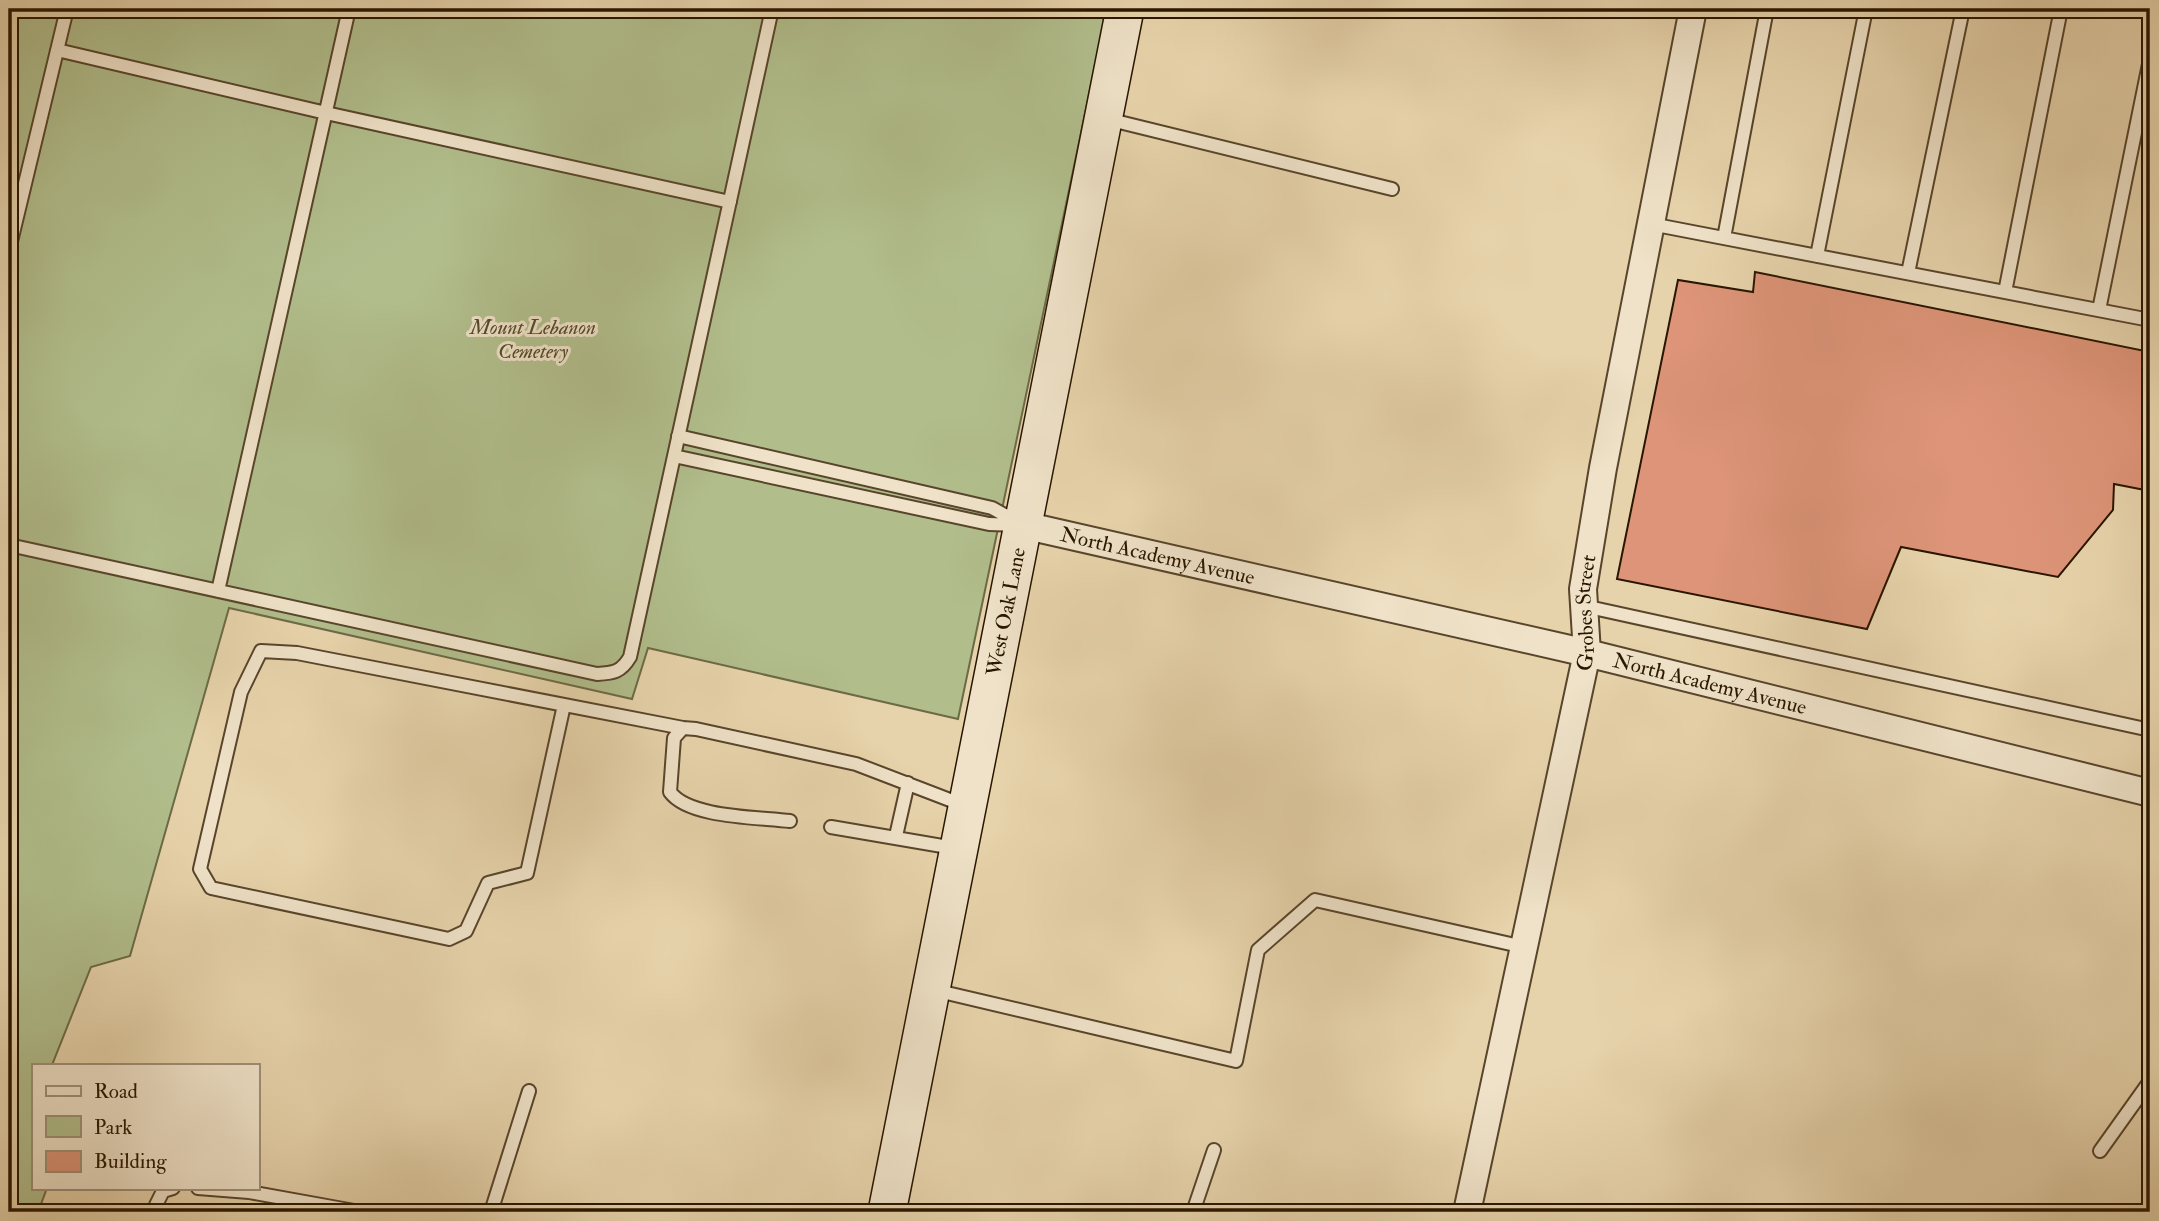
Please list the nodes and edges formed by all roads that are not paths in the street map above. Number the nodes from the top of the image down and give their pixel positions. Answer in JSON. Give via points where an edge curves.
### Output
{"nodes":[{"id":1,"x":66,"y":9,"type":"edge"},
{"id":2,"x":349,"y":9,"type":"edge"},
{"id":3,"x":772,"y":9,"type":"edge"},
{"id":4,"x":1125,"y":9,"type":"edge"},
{"id":5,"x":1693,"y":9,"type":"edge"},
{"id":6,"x":1767,"y":9,"type":"edge"},
{"id":7,"x":1866,"y":9,"type":"edge"},
{"id":8,"x":1963,"y":9,"type":"edge"},
{"id":9,"x":2061,"y":9,"type":"edge"},
{"id":10,"x":57,"y":50,"type":"junction"},
{"id":11,"x":2150,"y":59,"type":"edge"},
{"id":12,"x":326,"y":113,"type":"junction"},
{"id":13,"x":1104,"y":118,"type":"junction"},
{"id":14,"x":1392,"y":189,"type":"dead end"},
{"id":15,"x":730,"y":202,"type":"junction"},
{"id":16,"x":1651,"y":224,"type":"junction"},
{"id":17,"x":1724,"y":238,"type":"junction"},
{"id":18,"x":9,"y":250,"type":"edge"},
{"id":19,"x":1817,"y":256,"type":"junction"},
{"id":20,"x":1908,"y":273,"type":"junction"},
{"id":21,"x":2005,"y":292,"type":"junction"},
{"id":22,"x":2099,"y":310,"type":"junction"},
{"id":23,"x":2150,"y":320,"type":"edge"},
{"id":24,"x":678,"y":436,"type":"junction"},
{"id":25,"x":674,"y":456,"type":"junction"},
{"id":26,"x":1023,"y":525,"type":"junction"},
{"id":27,"x":9,"y":545,"type":"edge"},
{"id":28,"x":218,"y":591,"type":"junction"},
{"id":29,"x":1584,"y":606,"type":"junction"},
{"id":30,"x":1587,"y":653,"type":"junction"},
{"id":31,"x":565,"y":705,"type":"junction"},
{"id":32,"x":683,"y":728,"type":"junction"},
{"id":33,"x":2150,"y":730,"type":"edge"},
{"id":34,"x":908,"y":783,"type":"junction"},
{"id":35,"x":2150,"y":793,"type":"edge"},
{"id":36,"x":967,"y":806,"type":"junction"},
{"id":37,"x":790,"y":821,"type":"dead end"},
{"id":38,"x":831,"y":827,"type":"dead end"},
{"id":39,"x":896,"y":836,"type":"junction"},
{"id":40,"x":959,"y":849,"type":"junction"},
{"id":41,"x":1524,"y":947,"type":"junction"},
{"id":42,"x":931,"y":989,"type":"junction"},
{"id":43,"x":2150,"y":1081,"type":"edge"},
{"id":44,"x":529,"y":1091,"type":"dead end"},
{"id":45,"x":1214,"y":1150,"type":"dead end"},
{"id":46,"x":2100,"y":1151,"type":"dead end"},
{"id":47,"x":166,"y":1190,"type":"edge"},
{"id":48,"x":224,"y":1190,"type":"edge"},
{"id":49,"x":157,"y":1212,"type":"edge"},
{"id":50,"x":360,"y":1212,"type":"edge"},
{"id":51,"x":491,"y":1212,"type":"edge"},
{"id":52,"x":887,"y":1212,"type":"edge"},
{"id":53,"x":1193,"y":1212,"type":"edge"},
{"id":54,"x":1467,"y":1212,"type":"edge"}],
"edges":[{"from":1,"to":10,"type":"lane"},
{"from":2,"to":12,"type":"lane"},
{"from":3,"to":15,"type":"lane"},
{"from":4,"to":13,"type":"main road","name":"West Oak Lane"},
{"from":5,"to":16,"type":"street","name":"Grobes Street"},
{"from":6,"to":17,"type":"lane"},
{"from":7,"to":19,"type":"lane"},
{"from":8,"to":20,"type":"lane"},
{"from":9,"to":21,"type":"lane"},
{"from":10,"to":12,"type":"lane"},
{"from":10,"to":18,"type":"lane"},
{"from":11,"to":22,"type":"lane"},
{"from":12,"to":15,"type":"lane"},
{"from":12,"to":28,"type":"lane"},
{"from":13,"to":14,"type":"lane"},
{"from":13,"to":26,"type":"main road","name":"West Oak Lane"},
{"from":15,"to":24,"type":"lane"},
{"from":16,"to":17,"type":"lane"},
{"from":16,"to":29,"type":"street","name":"Grobes Street","via":[[1602,468]]},
{"from":17,"to":19,"type":"lane"},
{"from":19,"to":20,"type":"lane"},
{"from":20,"to":21,"type":"lane"},
{"from":21,"to":22,"type":"lane"},
{"from":22,"to":23,"type":"lane"},
{"from":24,"to":25,"type":"lane"},
{"from":24,"to":26,"type":"lane","via":[[992,509]]},
{"from":25,"to":26,"type":"lane","via":[[989,524]]},
{"from":25,"to":28,"type":"lane","via":[[630,657],[624,667],[611,673],[597,674]]},
{"from":26,"to":30,"type":"street","name":"North Academy Avenue"},
{"from":26,"to":36,"type":"main road","name":"West Oak Lane"},
{"from":27,"to":28,"type":"lane"},
{"from":29,"to":30,"type":"street","name":"Grobes Street"},
{"from":29,"to":33,"type":"lane"},
{"from":30,"to":35,"type":"street","name":"North Academy Avenue"},
{"from":30,"to":41,"type":"street","name":"Grobes Street"},
{"from":31,"to":31,"type":"lane","via":[[298,653],[261,651],[241,692],[200,869],[211,888],[449,939],[466,931],[488,883],[527,873]]},
{"from":31,"to":32,"type":"lane"},
{"from":32,"to":34,"type":"lane","via":[[856,764]]},
{"from":32,"to":37,"type":"lane","via":[[674,738],[670,792],[675,800],[696,810]]},
{"from":34,"to":36,"type":"lane"},
{"from":34,"to":39,"type":"lane"},
{"from":36,"to":40,"type":"main road","name":"West Oak Lane"},
{"from":38,"to":39,"type":"lane"},
{"from":39,"to":40,"type":"lane"},
{"from":40,"to":42,"type":"main road","name":"West Oak Lane"},
{"from":41,"to":42,"type":"lane","via":[[1315,900],[1258,950],[1236,1061]]},
{"from":41,"to":54,"type":"street","name":"Grobes Street"},
{"from":42,"to":52,"type":"main road","name":"West Oak Lane"},
{"from":43,"to":46,"type":"lane"},
{"from":44,"to":51,"type":"lane"},
{"from":45,"to":53,"type":"lane"},
{"from":47,"to":49,"type":"lane","via":[[156,1205]]},
{"from":48,"to":50,"type":"lane"}]}
